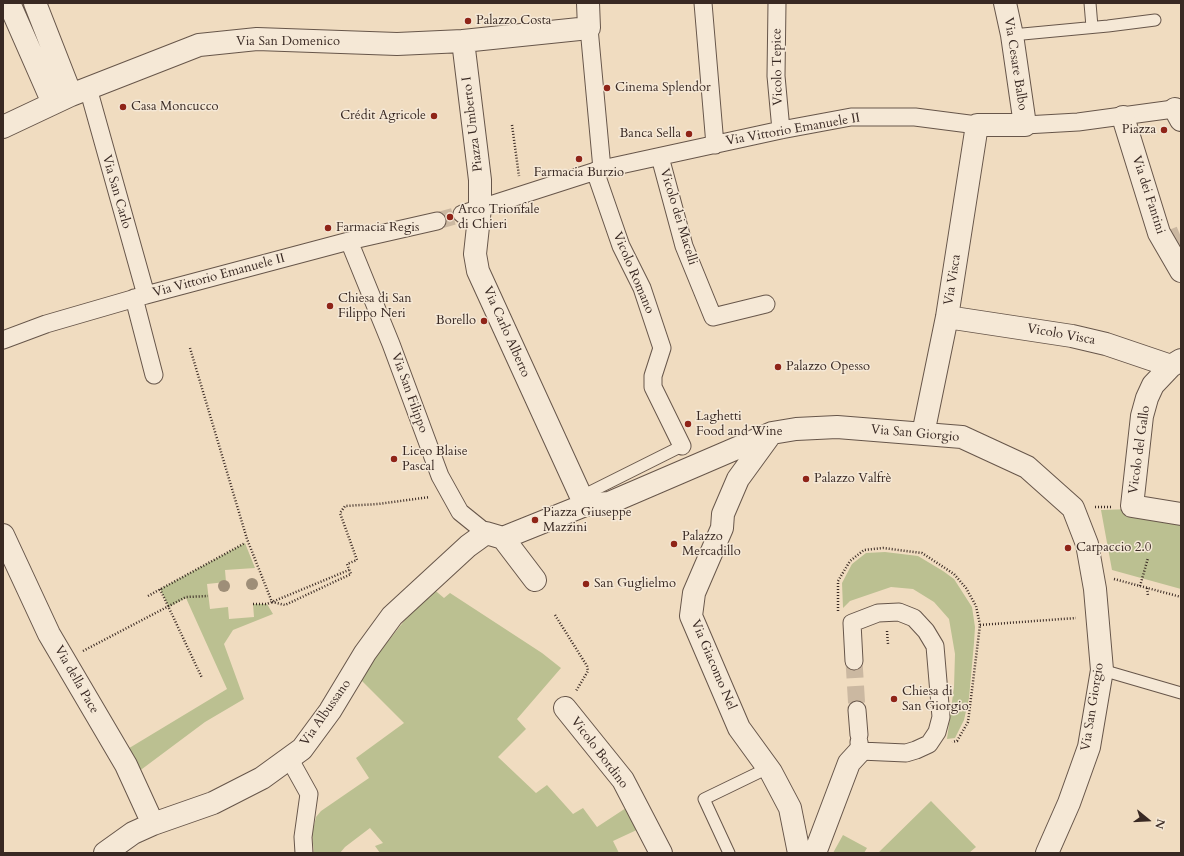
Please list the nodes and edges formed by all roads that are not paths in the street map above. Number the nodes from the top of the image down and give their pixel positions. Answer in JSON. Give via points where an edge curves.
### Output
{"nodes":[{"id":1,"x":9,"y":3,"type":"edge"},
{"id":2,"x":35,"y":3,"type":"edge"},
{"id":3,"x":588,"y":3,"type":"edge"},
{"id":4,"x":702,"y":3,"type":"edge"},
{"id":5,"x":777,"y":3,"type":"edge"},
{"id":6,"x":1005,"y":3,"type":"edge"},
{"id":7,"x":1090,"y":3,"type":"edge"},
{"id":8,"x":1155,"y":20,"type":"dead end"},
{"id":9,"x":1092,"y":27,"type":"junction"},
{"id":10,"x":589,"y":28,"type":"junction"},
{"id":11,"x":1012,"y":35,"type":"junction"},
{"id":12,"x":463,"y":40,"type":"junction"},
{"id":13,"x":71,"y":96,"type":"junction"},
{"id":14,"x":1179,"y":113,"type":"edge"},
{"id":15,"x":1123,"y":117,"type":"junction"},
{"id":16,"x":977,"y":125,"type":"junction"},
{"id":17,"x":1025,"y":125,"type":"junction"},
{"id":18,"x":3,"y":127,"type":"edge"},
{"id":19,"x":780,"y":130,"type":"junction"},
{"id":20,"x":715,"y":145,"type":"junction"},
{"id":21,"x":660,"y":157,"type":"junction"},
{"id":22,"x":598,"y":170,"type":"junction"},
{"id":23,"x":471,"y":211,"type":"junction"},
{"id":24,"x":438,"y":221,"type":"tunnel mouth"},
{"id":25,"x":349,"y":241,"type":"junction"},
{"id":26,"x":1181,"y":271,"type":"edge"},
{"id":27,"x":140,"y":297,"type":"junction"},
{"id":28,"x":766,"y":304,"type":"dead end"},
{"id":29,"x":947,"y":317,"type":"junction"},
{"id":30,"x":3,"y":340,"type":"edge"},
{"id":31,"x":1176,"y":363,"type":"edge"},
{"id":32,"x":154,"y":375,"type":"dead end"},
{"id":33,"x":772,"y":433,"type":"junction"},
{"id":34,"x":924,"y":434,"type":"junction"},
{"id":35,"x":682,"y":446,"type":"joint"},
{"id":36,"x":582,"y":501,"type":"junction"},
{"id":37,"x":1181,"y":514,"type":"edge"},
{"id":38,"x":3,"y":535,"type":"edge"},
{"id":39,"x":495,"y":535,"type":"junction"},
{"id":40,"x":535,"y":580,"type":"dead end"},
{"id":41,"x":854,"y":661,"type":"tunnel mouth"},
{"id":42,"x":1102,"y":670,"type":"junction"},
{"id":43,"x":1181,"y":693,"type":"edge"},
{"id":44,"x":565,"y":708,"type":"road end"},
{"id":45,"x":857,"y":710,"type":"tunnel mouth"},
{"id":46,"x":859,"y":743,"type":"junction"},
{"id":47,"x":289,"y":758,"type":"junction"},
{"id":48,"x":768,"y":768,"type":"junction"},
{"id":49,"x":153,"y":824,"type":"junction"},
{"id":50,"x":104,"y":853,"type":"edge"},
{"id":51,"x":304,"y":853,"type":"edge"},
{"id":52,"x":661,"y":853,"type":"edge"},
{"id":53,"x":729,"y":853,"type":"edge"},
{"id":54,"x":799,"y":853,"type":"edge"},
{"id":55,"x":815,"y":853,"type":"edge"},
{"id":56,"x":1048,"y":853,"type":"edge"}],
"edges":[{"from":1,"to":13,"type":"street"},
{"from":2,"to":13,"type":"street"},
{"from":3,"to":10,"type":"street"},
{"from":4,"to":20,"type":"street"},
{"from":5,"to":19,"type":"street","name":"Vicolo Tepice","via":[[776,76]]},
{"from":6,"to":11,"type":"street","name":"Via Cesare Balbo"},
{"from":7,"to":9,"type":"lane"},
{"from":8,"to":9,"type":"lane"},
{"from":9,"to":11,"type":"lane"},
{"from":10,"to":12,"type":"street","name":"Via San Domenico"},
{"from":10,"to":22,"type":"street","name":"Vicolo Romano"},
{"from":11,"to":17,"type":"street","name":"Via Cesare Balbo"},
{"from":12,"to":13,"type":"street","name":"Via San Domenico","via":[[397,44],[257,39],[199,45]]},
{"from":12,"to":23,"type":"street","name":"Piazza Umberto I","via":[[480,180]]},
{"from":13,"to":18,"type":"street","name":"Via San Domenico"},
{"from":13,"to":27,"type":"street","name":"Via San Carlo"},
{"from":14,"to":15,"type":"street","name":"Via Vittorio Emanuele II"},
{"from":15,"to":17,"type":"street","name":"Via Vittorio Emanuele II"},
{"from":15,"to":26,"type":"street","name":"Via dei Fantini","via":[[1159,232]]},
{"from":16,"to":17,"type":"street","name":"Via Vittorio Emanuele II"},
{"from":16,"to":19,"type":"street","name":"Via Vittorio Emanuele II","via":[[915,117],[851,117]]},
{"from":16,"to":29,"type":"street","name":"Via Visca"},
{"from":19,"to":20,"type":"street","name":"Via Vittorio Emanuele II"},
{"from":20,"to":21,"type":"street","name":"Via Vittorio Emanuele II"},
{"from":21,"to":22,"type":"street","name":"Via Vittorio Emanuele II"},
{"from":21,"to":28,"type":"street","name":"Vicolo dei Macelli","via":[[684,246],[713,317]]},
{"from":22,"to":23,"type":"street","name":"Via Vittorio Emanuele II"},
{"from":22,"to":35,"type":"street","name":"Vicolo Romano","via":[[621,246],[642,288],[662,348],[653,376],[653,387]]},
{"from":23,"to":36,"type":"street","name":"Via Carlo Alberto","via":[[478,271]]},
{"from":24,"to":25,"type":"street","name":"Via Vittorio Emanuele II"},
{"from":25,"to":27,"type":"street","name":"Via Vittorio Emanuele II"},
{"from":25,"to":39,"type":"street","name":"Via San Filippo","via":[[440,476],[460,512]]},
{"from":27,"to":30,"type":"street","name":"Via Vittorio Emanuele II","via":[[46,324]]},
{"from":27,"to":32,"type":"street","name":"Via San Carlo"},
{"from":29,"to":31,"type":"street","name":"Vicolo Visca","via":[[1092,341]]},
{"from":29,"to":34,"type":"street","name":"Via Visca"},
{"from":31,"to":37,"type":"street","name":"Vicolo del Gallo","via":[[1153,385],[1142,416],[1132,506]]},
{"from":33,"to":34,"type":"street","name":"Via San Giorgio","via":[[837,427]]},
{"from":33,"to":36,"type":"street","name":"Via San Giorgio","via":[[608,503]]},
{"from":33,"to":48,"type":"street","name":"Via Giacomo Nel","via":[[738,479],[724,514],[722,528],[694,593],[691,616],[739,728]]},
{"from":34,"to":42,"type":"street","name":"Via San Giorgio","via":[[962,437],[1027,467],[1073,508],[1086,544],[1093,579]]},
{"from":35,"to":36,"type":"lane","name":"Vicolo Romano"},
{"from":36,"to":39,"type":"street"},
{"from":38,"to":49,"type":"street","name":"Via della Pace","via":[[34,602],[126,766]]},
{"from":39,"to":40,"type":"street"},
{"from":39,"to":47,"type":"street","name":"Via Albussano","via":[[468,546],[392,616],[365,653],[330,711],[302,749]]},
{"from":41,"to":46,"type":"street","via":[[852,623],[878,613],[900,612],[914,618],[935,646],[941,717],[937,732],[929,744],[906,753]]},
{"from":42,"to":43,"type":"lane"},
{"from":42,"to":56,"type":"street","name":"Via San Giorgio","via":[[1089,747]]},
{"from":44,"to":52,"type":"street","name":"Vicolo Bordino","via":[[623,780]]},
{"from":45,"to":46,"type":"street"},
{"from":46,"to":55,"type":"street"},
{"from":47,"to":49,"type":"street","name":"Via Albussano","via":[[262,778],[213,803]]},
{"from":47,"to":51,"type":"street","via":[[309,794],[303,837]]},
{"from":48,"to":53,"type":"lane","via":[[704,799]]},
{"from":48,"to":54,"type":"street","name":"Via Giacomo Nel","via":[[790,808]]},
{"from":49,"to":50,"type":"street","name":"Via Albussano"}]}
